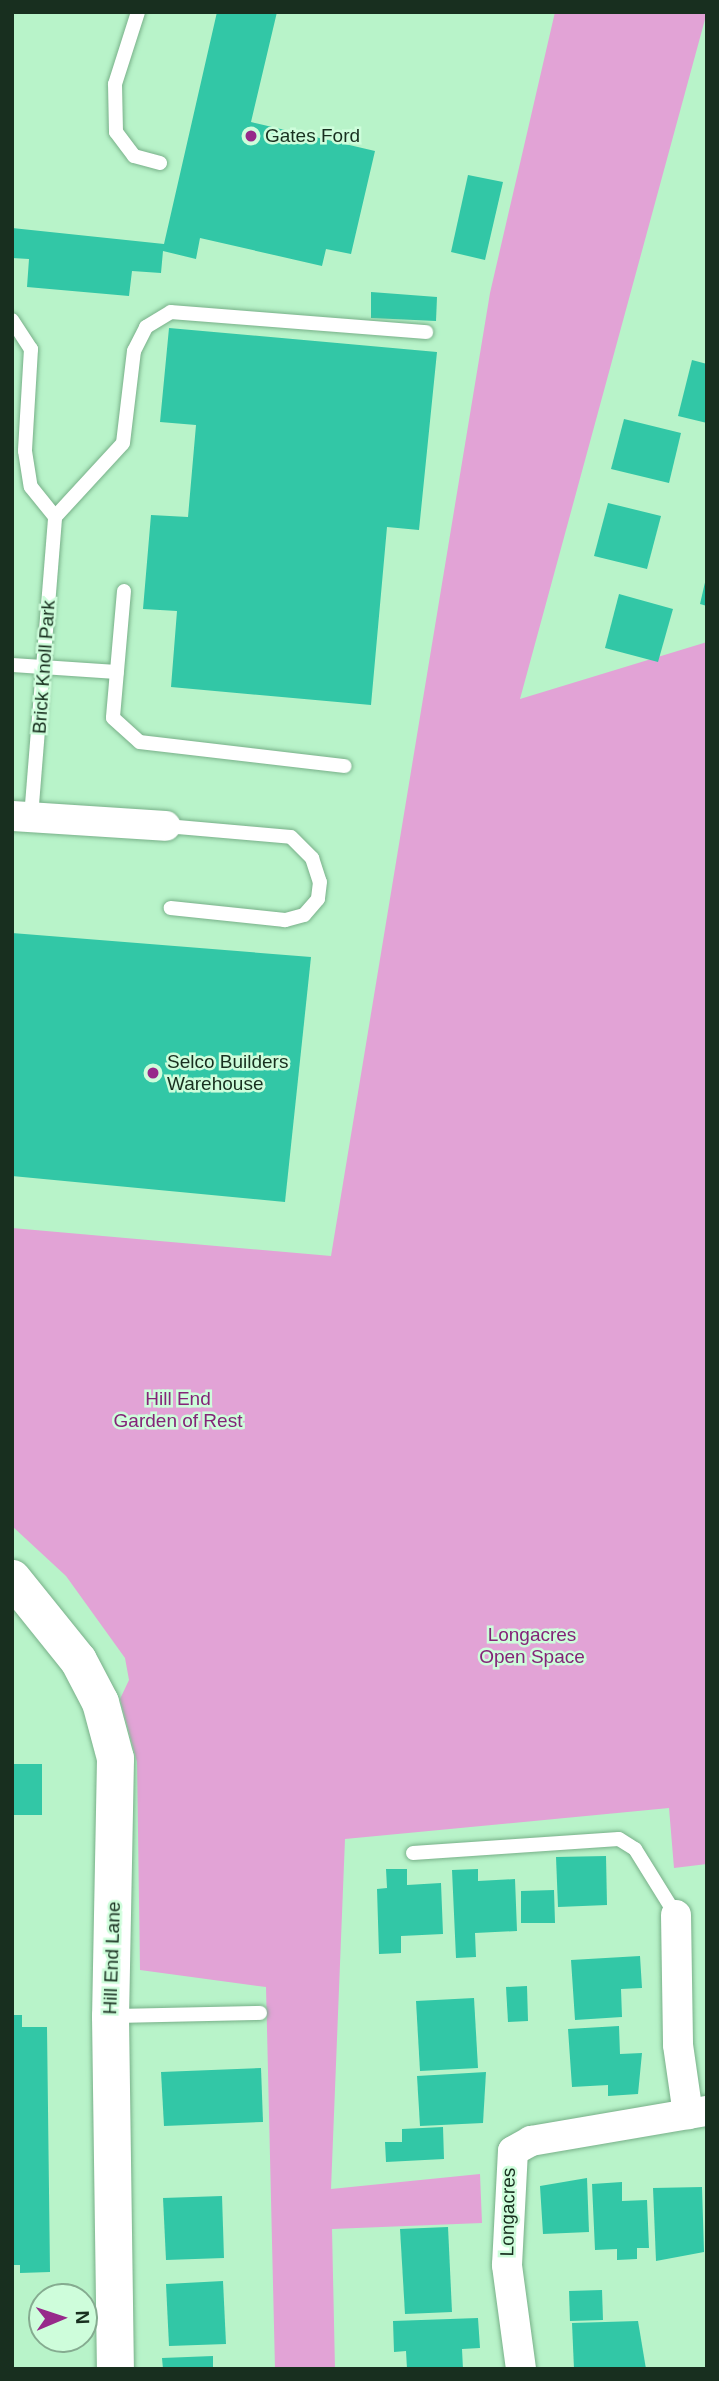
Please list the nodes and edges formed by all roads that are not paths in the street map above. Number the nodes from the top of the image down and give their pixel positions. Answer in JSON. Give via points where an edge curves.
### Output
{"nodes":[{"id":1,"x":138,"y":12,"type":"edge"},
{"id":2,"x":160,"y":163,"type":"dead end"},
{"id":3,"x":12,"y":320,"type":"edge"},
{"id":4,"x":426,"y":332,"type":"dead end"},
{"id":5,"x":55,"y":517,"type":"junction"},
{"id":6,"x":124,"y":591,"type":"dead end"},
{"id":7,"x":12,"y":665,"type":"edge"},
{"id":8,"x":44,"y":667,"type":"junction"},
{"id":9,"x":117,"y":672,"type":"junction"},
{"id":10,"x":345,"y":766,"type":"dead end"},
{"id":11,"x":22,"y":817,"type":"edge"},
{"id":12,"x":166,"y":825,"type":"joint"},
{"id":13,"x":171,"y":908,"type":"dead end"},
{"id":14,"x":12,"y":1578,"type":"edge"},
{"id":15,"x":414,"y":1853,"type":"dead end"},
{"id":16,"x":676,"y":1915,"type":"joint"},
{"id":17,"x":260,"y":2013,"type":"dead end"},
{"id":18,"x":110,"y":2016,"type":"junction"},
{"id":19,"x":698,"y":2112,"type":"edge"},
{"id":20,"x":115,"y":2369,"type":"edge"},
{"id":21,"x":521,"y":2369,"type":"edge"}],
"edges":[{"from":1,"to":2,"type":"lane","via":[[115,84],[116,132],[134,156]]},
{"from":3,"to":5,"type":"lane","via":[[31,349],[25,452],[31,487]]},
{"from":4,"to":5,"type":"lane","via":[[162,314],[146,327],[134,351],[123,443]]},
{"from":5,"to":8,"type":"lane","name":"Brick Knoll Park"},
{"from":6,"to":9,"type":"lane"},
{"from":7,"to":8,"type":"lane"},
{"from":8,"to":9,"type":"lane"},
{"from":8,"to":11,"type":"lane","name":"Brick Knoll Park"},
{"from":9,"to":10,"type":"lane","via":[[113,718],[140,743]]},
{"from":11,"to":12,"type":"street","name":"Brick Knoll Park"},
{"from":12,"to":13,"type":"lane","via":[[291,837],[312,858],[320,882],[318,899],[304,915],[285,920]]},
{"from":14,"to":18,"type":"street","name":"Hill End Lane","via":[[78,1660],[110,1731],[116,1800]]},
{"from":15,"to":16,"type":"lane","via":[[619,1839],[635,1849]]},
{"from":16,"to":19,"type":"street","name":"Longacres","via":[[678,2045]]},
{"from":17,"to":18,"type":"lane"},
{"from":18,"to":20,"type":"street","name":"Hill End Lane"},
{"from":19,"to":21,"type":"street","name":"Longacres","via":[[531,2141],[513,2151],[507,2265]]}]}
